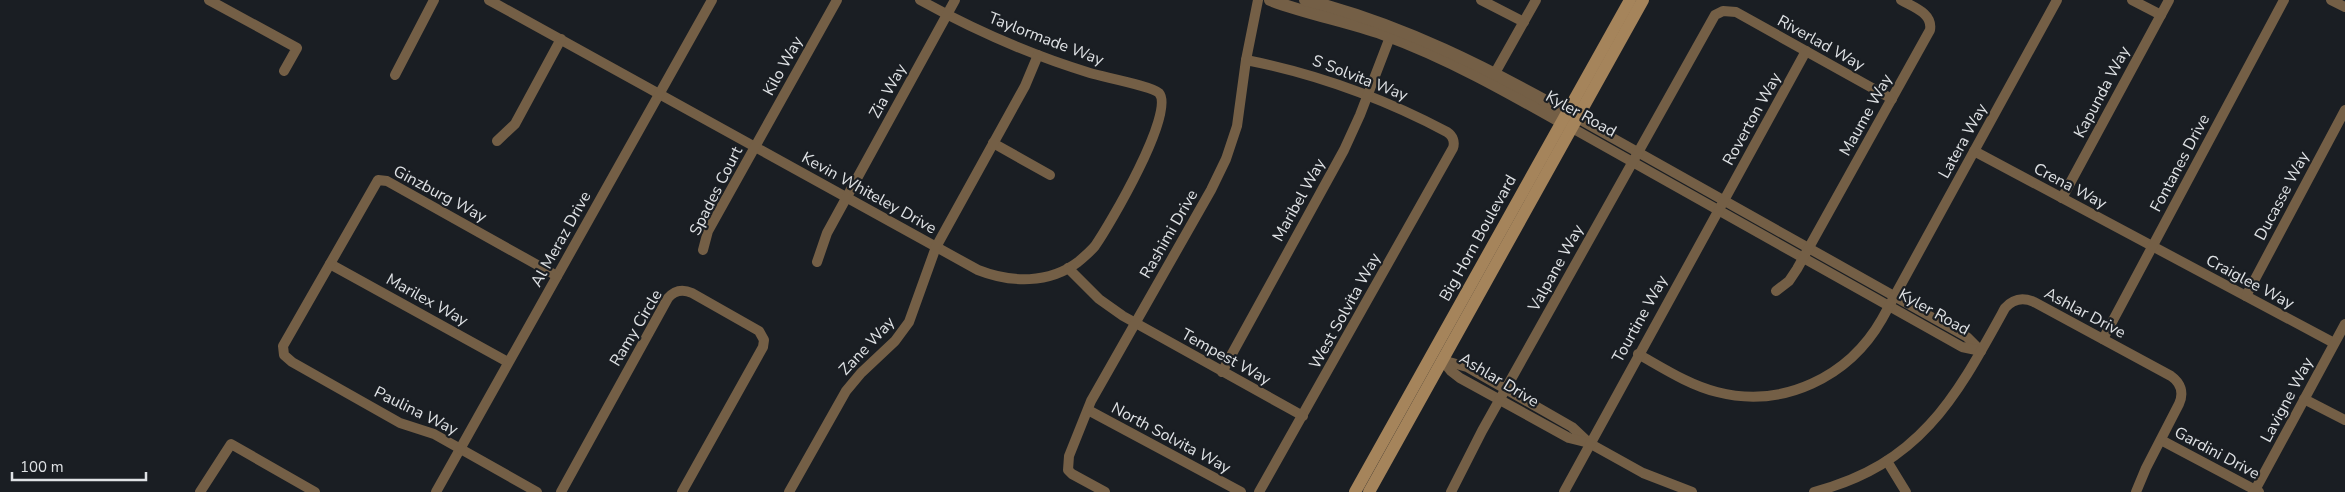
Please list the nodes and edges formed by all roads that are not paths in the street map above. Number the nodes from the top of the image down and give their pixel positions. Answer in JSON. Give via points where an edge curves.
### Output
{"nodes":[{"id":1,"x":209,"y":0,"type":"edge"},
{"id":2,"x":434,"y":0,"type":"edge"},
{"id":3,"x":489,"y":0,"type":"edge"},
{"id":4,"x":837,"y":0,"type":"edge"},
{"id":5,"x":920,"y":0,"type":"edge"},
{"id":6,"x":955,"y":0,"type":"edge"},
{"id":7,"x":1258,"y":0,"type":"edge"},
{"id":8,"x":1270,"y":0,"type":"edge"},
{"id":9,"x":1305,"y":0,"type":"edge"},
{"id":10,"x":1481,"y":0,"type":"edge"},
{"id":11,"x":1536,"y":0,"type":"edge"},
{"id":12,"x":1630,"y":0,"type":"edge"},
{"id":13,"x":1643,"y":0,"type":"edge"},
{"id":14,"x":2057,"y":0,"type":"edge"},
{"id":15,"x":2132,"y":0,"type":"edge"},
{"id":16,"x":2169,"y":0,"type":"edge"},
{"id":17,"x":2284,"y":0,"type":"edge"},
{"id":18,"x":2331,"y":0,"type":"edge"},
{"id":19,"x":709,"y":1,"type":"edge"},
{"id":20,"x":1905,"y":1,"type":"edge"},
{"id":21,"x":2345,"y":7,"type":"edge"},
{"id":22,"x":947,"y":14,"type":"junction"},
{"id":23,"x":2160,"y":15,"type":"junction"},
{"id":24,"x":1524,"y":22,"type":"junction"},
{"id":25,"x":1390,"y":37,"type":"junction"},
{"id":26,"x":561,"y":40,"type":"junction"},
{"id":27,"x":1806,"y":52,"type":"junction"},
{"id":28,"x":1038,"y":55,"type":"junction"},
{"id":29,"x":1246,"y":60,"type":"junction"},
{"id":30,"x":284,"y":71,"type":"dead end"},
{"id":31,"x":1495,"y":73,"type":"junction"},
{"id":32,"x":395,"y":74,"type":"dead end"},
{"id":33,"x":659,"y":94,"type":"junction"},
{"id":34,"x":1368,"y":95,"type":"junction"},
{"id":35,"x":1162,"y":98,"type":"joint"},
{"id":36,"x":1892,"y":100,"type":"junction"},
{"id":37,"x":2344,"y":112,"type":"edge"},
{"id":38,"x":1570,"y":120,"type":"junction"},
{"id":39,"x":497,"y":141,"type":"dead end"},
{"id":40,"x":993,"y":143,"type":"junction"},
{"id":41,"x":1454,"y":143,"type":"joint"},
{"id":42,"x":755,"y":147,"type":"junction"},
{"id":43,"x":1974,"y":151,"type":"junction"},
{"id":44,"x":1638,"y":152,"type":"junction"},
{"id":45,"x":1632,"y":162,"type":"junction"},
{"id":46,"x":1050,"y":175,"type":"dead end"},
{"id":47,"x":846,"y":197,"type":"junction"},
{"id":48,"x":2062,"y":198,"type":"junction"},
{"id":49,"x":1721,"y":205,"type":"junction"},
{"id":50,"x":2152,"y":246,"type":"junction"},
{"id":51,"x":936,"y":247,"type":"junction"},
{"id":52,"x":1809,"y":248,"type":"junction"},
{"id":53,"x":703,"y":250,"type":"dead end"},
{"id":54,"x":1804,"y":258,"type":"junction"},
{"id":55,"x":817,"y":262,"type":"dead end"},
{"id":56,"x":330,"y":264,"type":"junction"},
{"id":57,"x":1068,"y":268,"type":"junction"},
{"id":58,"x":557,"y":276,"type":"junction"},
{"id":59,"x":1776,"y":291,"type":"dead end"},
{"id":60,"x":1895,"y":296,"type":"junction"},
{"id":61,"x":2246,"y":296,"type":"junction"},
{"id":62,"x":1889,"y":306,"type":"junction"},
{"id":63,"x":1135,"y":324,"type":"junction"},
{"id":64,"x":2345,"y":324,"type":"edge"},
{"id":65,"x":2103,"y":339,"type":"junction"},
{"id":66,"x":2334,"y":343,"type":"junction"},
{"id":67,"x":1981,"y":351,"type":"junction"},
{"id":68,"x":1638,"y":354,"type":"junction"},
{"id":69,"x":284,"y":355,"type":"joint"},
{"id":70,"x":1442,"y":360,"type":"junction"},
{"id":71,"x":508,"y":362,"type":"junction"},
{"id":72,"x":1222,"y":372,"type":"junction"},
{"id":73,"x":1505,"y":389,"type":"junction"},
{"id":74,"x":2304,"y":398,"type":"junction"},
{"id":75,"x":1500,"y":400,"type":"junction"},
{"id":76,"x":1088,"y":410,"type":"junction"},
{"id":77,"x":1303,"y":416,"type":"junction"},
{"id":78,"x":2345,"y":420,"type":"edge"},
{"id":79,"x":2161,"y":440,"type":"junction"},
{"id":80,"x":1589,"y":443,"type":"junction"},
{"id":81,"x":460,"y":449,"type":"junction"},
{"id":82,"x":1887,"y":461,"type":"junction"},
{"id":83,"x":2256,"y":491,"type":"edge"},
{"id":84,"x":200,"y":492,"type":"edge"},
{"id":85,"x":315,"y":492,"type":"edge"},
{"id":86,"x":436,"y":492,"type":"edge"},
{"id":87,"x":537,"y":492,"type":"edge"},
{"id":88,"x":561,"y":492,"type":"edge"},
{"id":89,"x":682,"y":492,"type":"edge"},
{"id":90,"x":789,"y":492,"type":"edge"},
{"id":91,"x":1105,"y":492,"type":"edge"},
{"id":92,"x":1241,"y":492,"type":"edge"},
{"id":93,"x":1259,"y":492,"type":"edge"},
{"id":94,"x":1355,"y":492,"type":"edge"},
{"id":95,"x":1369,"y":492,"type":"edge"},
{"id":96,"x":1451,"y":492,"type":"edge"},
{"id":97,"x":1564,"y":492,"type":"edge"},
{"id":98,"x":1692,"y":492,"type":"edge"},
{"id":99,"x":1814,"y":492,"type":"edge"},
{"id":100,"x":1906,"y":492,"type":"edge"},
{"id":101,"x":2136,"y":492,"type":"edge"}],
"edges":[{"from":1,"to":30,"type":"street","via":[[297,48]]},
{"from":2,"to":32,"type":"street"},
{"from":3,"to":26,"type":"street","name":"Kevin Whiteley Drive"},
{"from":4,"to":42,"type":"street","name":"Kilo Way"},
{"from":5,"to":22,"type":"street","name":"Taylormade Way"},
{"from":6,"to":22,"type":"street","name":"Zia Way"},
{"from":7,"to":29,"type":"street","name":"Rashimi Drive"},
{"from":8,"to":25,"type":"street","name":"Kyler Road"},
{"from":9,"to":31,"type":"street","name":"Kyler Road","via":[[1391,27]]},
{"from":10,"to":24,"type":"street"},
{"from":11,"to":24,"type":"street"},
{"from":12,"to":38,"type":"main road","name":"Big Horn Boulevard"},
{"from":13,"to":38,"type":"main road","name":"Big Horn Boulevard"},
{"from":14,"to":43,"type":"street","name":"Latera Way"},
{"from":15,"to":23,"type":"street"},
{"from":16,"to":23,"type":"street","name":"Kapunda Way"},
{"from":17,"to":50,"type":"street","name":"Fontanes Drive"},
{"from":18,"to":21,"type":"street"},
{"from":19,"to":33,"type":"street","name":"Al Meraz Drive"},
{"from":20,"to":36,"type":"street","name":"Maume Way","via":[[1927,16],[1931,27]]},
{"from":22,"to":28,"type":"street","name":"Taylormade Way"},
{"from":22,"to":47,"type":"street","name":"Zia Way"},
{"from":23,"to":48,"type":"street","name":"Kapunda Way"},
{"from":24,"to":31,"type":"street"},
{"from":25,"to":34,"type":"street","name":"Maribel Way"},
{"from":25,"to":38,"type":"street","name":"Kyler Road"},
{"from":26,"to":33,"type":"street","name":"Kevin Whiteley Drive"},
{"from":26,"to":39,"type":"street","via":[[515,124]]},
{"from":27,"to":36,"type":"street","name":"Riverlad Way"},
{"from":27,"to":44,"type":"street","name":"Riverlad Way","via":[[1736,12],[1727,10],[1719,13],[1712,19]]},
{"from":27,"to":49,"type":"street","name":"Roverton Way"},
{"from":28,"to":35,"type":"street","name":"Taylormade Way","via":[[1154,90]]},
{"from":28,"to":40,"type":"street","name":"Zane Way"},
{"from":29,"to":34,"type":"street","name":"S Solvita Way","via":[[1304,73]]},
{"from":29,"to":63,"type":"street","name":"Rashimi Drive","via":[[1236,126],[1226,159],[1212,190]]},
{"from":31,"to":38,"type":"street","name":"Kyler Road"},
{"from":33,"to":42,"type":"street","name":"Kevin Whiteley Drive"},
{"from":33,"to":58,"type":"street","name":"Al Meraz Drive"},
{"from":34,"to":41,"type":"street","name":"S Solvita Way","via":[[1447,132]]},
{"from":34,"to":72,"type":"street","name":"Maribel Way","via":[[1336,165]]},
{"from":35,"to":57,"type":"street","name":"Kevin Whiteley Drive","via":[[1163,106],[1155,133],[1138,171],[1097,243]]},
{"from":36,"to":52,"type":"street","name":"Maume Way"},
{"from":37,"to":61,"type":"street","name":"Ducasse Way"},
{"from":38,"to":44,"type":"street","name":"Kyler Road"},
{"from":38,"to":45,"type":"street","name":"Kyler Road"},
{"from":38,"to":70,"type":"main road","name":"Big Horn Boulevard"},
{"from":38,"to":94,"type":"main road","name":"Big Horn Boulevard"},
{"from":40,"to":46,"type":"street"},
{"from":40,"to":51,"type":"street","name":"Zane Way"},
{"from":41,"to":77,"type":"street","name":"West Solvita Way"},
{"from":42,"to":47,"type":"street","name":"Kevin Whiteley Drive"},
{"from":42,"to":53,"type":"street","name":"Spades Court","via":[[708,231]]},
{"from":43,"to":48,"type":"street","name":"Crena Way"},
{"from":43,"to":60,"type":"street","name":"Latera Way"},
{"from":44,"to":45,"type":"street","name":"Valpane Way"},
{"from":44,"to":49,"type":"street","name":"Kyler Road"},
{"from":45,"to":49,"type":"street","name":"Kyler Road"},
{"from":45,"to":73,"type":"street","name":"Valpane Way"},
{"from":47,"to":51,"type":"street","name":"Kevin Whiteley Drive"},
{"from":47,"to":55,"type":"street","name":"Zia Way","via":[[827,233]]},
{"from":48,"to":50,"type":"street","name":"Crena Way"},
{"from":49,"to":52,"type":"street","name":"Kyler Road"},
{"from":49,"to":54,"type":"street","name":"Kyler Road"},
{"from":49,"to":68,"type":"street","name":"Tourtine Way"},
{"from":50,"to":61,"type":"street","name":"Craiglee Way"},
{"from":50,"to":65,"type":"street","name":"Fontanes Drive"},
{"from":51,"to":57,"type":"street","name":"Kevin Whiteley Drive","via":[[978,270],[1007,279],[1038,279]]},
{"from":51,"to":90,"type":"street","name":"Zane Way","via":[[909,322],[846,391]]},
{"from":52,"to":54,"type":"street","name":"Maume Way"},
{"from":52,"to":60,"type":"street","name":"Kyler Road"},
{"from":54,"to":59,"type":"street","name":"Maume Way","via":[[1794,275]]},
{"from":54,"to":62,"type":"street","name":"Kyler Road"},
{"from":56,"to":58,"type":"street","name":"Ginzburg Way","via":[[378,180],[383,179]]},
{"from":56,"to":69,"type":"street","name":"Ginzburg Way","via":[[283,346]]},
{"from":56,"to":71,"type":"street","name":"Marilex Way"},
{"from":57,"to":63,"type":"street","name":"Tempest Way","via":[[1099,299]]},
{"from":58,"to":71,"type":"street","name":"Al Meraz Drive"},
{"from":60,"to":62,"type":"street","name":"Latera Way"},
{"from":60,"to":67,"type":"street","name":"Kyler Road","via":[[1968,337]]},
{"from":61,"to":66,"type":"street","name":"Craiglee Way"},
{"from":62,"to":67,"type":"street","name":"Kyler Road","via":[[1962,347]]},
{"from":62,"to":68,"type":"street","name":"Latera Way","via":[[1870,338],[1846,363],[1814,383],[1780,394],[1743,397],[1716,392]]},
{"from":63,"to":72,"type":"street","name":"Tempest Way"},
{"from":63,"to":76,"type":"street","name":"Rashimi Drive"},
{"from":64,"to":66,"type":"street","name":"Lavigne Way"},
{"from":65,"to":67,"type":"street","name":"Ashlar Drive","via":[[2034,302],[2021,299],[2005,308]]},
{"from":65,"to":79,"type":"street","name":"Ashlar Drive","via":[[2171,376],[2180,385],[2181,400]]},
{"from":66,"to":74,"type":"street","name":"Lavigne Way"},
{"from":67,"to":82,"type":"street","name":"Ashlar Drive","via":[[1945,408],[1922,433]]},
{"from":68,"to":80,"type":"street","name":"Tourtine Way"},
{"from":69,"to":81,"type":"street","name":"Paulina Way","via":[[400,423],[434,434]]},
{"from":70,"to":73,"type":"street","name":"Ashlar Drive","via":[[1461,364]]},
{"from":70,"to":75,"type":"street","name":"Ashlar Drive","via":[[1455,375]]},
{"from":70,"to":95,"type":"main road","name":"Big Horn Boulevard"},
{"from":71,"to":81,"type":"street","name":"Al Meraz Drive"},
{"from":72,"to":77,"type":"street","name":"Tempest Way"},
{"from":73,"to":75,"type":"street","name":"Valpane Way"},
{"from":73,"to":80,"type":"street","name":"Ashlar Drive","via":[[1572,427]]},
{"from":74,"to":78,"type":"street"},
{"from":74,"to":83,"type":"street","name":"Lavigne Way"},
{"from":75,"to":80,"type":"street","name":"Ashlar Drive","via":[[1569,438]]},
{"from":75,"to":96,"type":"street","name":"Valpane Way"},
{"from":76,"to":91,"type":"street","name":"Rashimi Drive","via":[[1069,456],[1068,470]]},
{"from":76,"to":92,"type":"street","name":"North Solvita Way"},
{"from":77,"to":93,"type":"street","name":"West Solvita Way"},
{"from":79,"to":83,"type":"street","name":"Gardini Drive"},
{"from":79,"to":101,"type":"street","name":"Ashlar Drive"},
{"from":80,"to":97,"type":"street","name":"Tourtine Way"},
{"from":80,"to":98,"type":"street","name":"Ashlar Drive","via":[[1649,476]]},
{"from":81,"to":86,"type":"street","name":"Al Meraz Drive"},
{"from":81,"to":87,"type":"street","name":"Paulina Way"},
{"from":82,"to":99,"type":"street","name":"Ashlar Drive","via":[[1847,481]]},
{"from":82,"to":100,"type":"street"},
{"from":84,"to":85,"type":"street","via":[[231,444]]},
{"from":88,"to":89,"type":"street","name":"Ramy Circle","via":[[668,298],[682,290],[759,331],[764,340]]}]}
